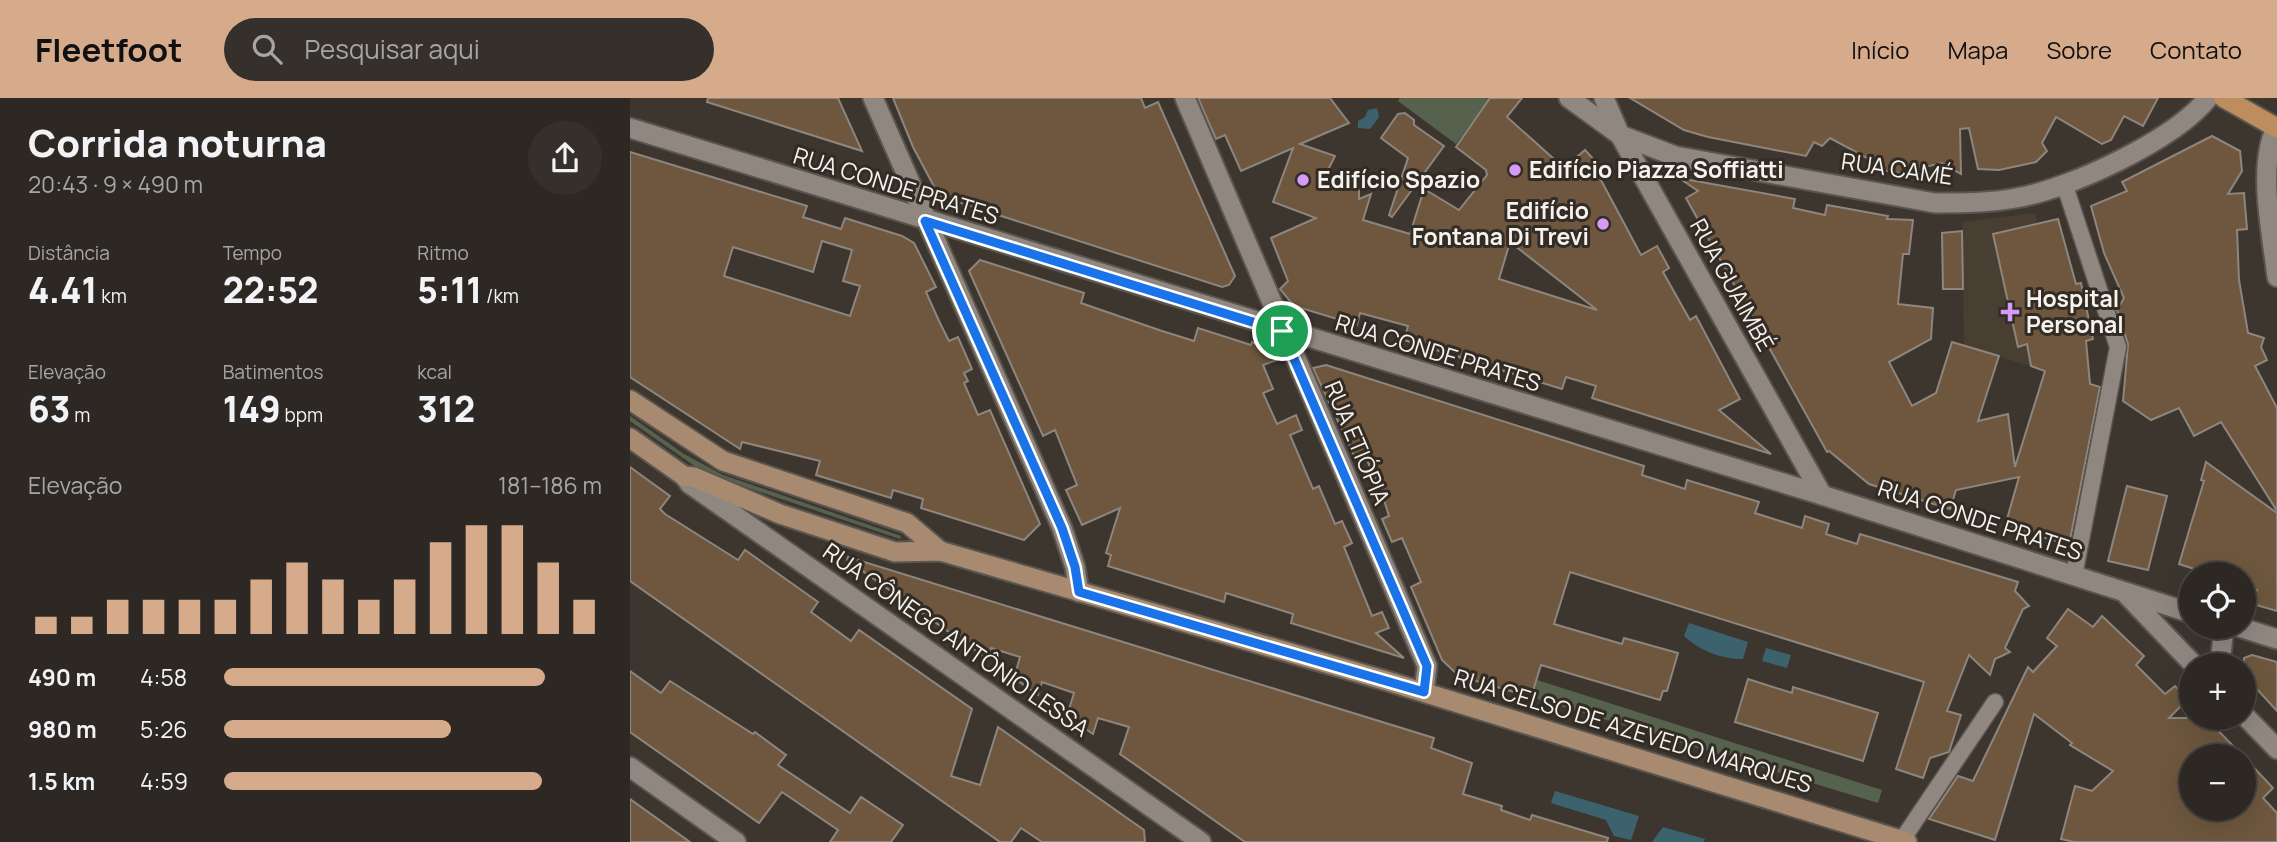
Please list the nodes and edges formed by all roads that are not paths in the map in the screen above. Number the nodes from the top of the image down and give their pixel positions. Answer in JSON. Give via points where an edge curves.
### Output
{"nodes":[{"id":1,"x":873,"y":98,"type":"edge"},
{"id":2,"x":1185,"y":98,"type":"edge"},
{"id":3,"x":1569,"y":98,"type":"edge"},
{"id":4,"x":1604,"y":98,"type":"edge"},
{"id":5,"x":2208,"y":98,"type":"edge"},
{"id":6,"x":2224,"y":98,"type":"edge"},
{"id":7,"x":630,"y":128,"type":"edge"},
{"id":8,"x":2277,"y":128,"type":"edge"},
{"id":9,"x":1620,"y":135,"type":"junction"},
{"id":10,"x":2064,"y":183,"type":"junction"},
{"id":11,"x":925,"y":221,"type":"junction"},
{"id":12,"x":2277,"y":277,"type":"edge"},
{"id":13,"x":1282,"y":331,"type":"junction"},
{"id":14,"x":630,"y":400,"type":"edge"},
{"id":15,"x":630,"y":438,"type":"edge"},
{"id":16,"x":684,"y":476,"type":"junction"},
{"id":17,"x":1822,"y":495,"type":"junction"},
{"id":18,"x":940,"y":551,"type":"junction"},
{"id":19,"x":2074,"y":576,"type":"junction"},
{"id":20,"x":1079,"y":592,"type":"junction"},
{"id":21,"x":2126,"y":595,"type":"junction"},
{"id":22,"x":2179,"y":610,"type":"edge"},
{"id":23,"x":2256,"y":632,"type":"edge"},
{"id":24,"x":2277,"y":639,"type":"edge"},
{"id":25,"x":2182,"y":653,"type":"edge"},
{"id":26,"x":1424,"y":692,"type":"junction"},
{"id":27,"x":1995,"y":702,"type":"dead end"},
{"id":28,"x":2256,"y":727,"type":"edge"},
{"id":29,"x":2277,"y":749,"type":"edge"},
{"id":30,"x":630,"y":767,"type":"edge"},
{"id":31,"x":1190,"y":839,"type":"edge"},
{"id":32,"x":1903,"y":841,"type":"edge"},
{"id":33,"x":736,"y":842,"type":"edge"}],
"edges":[{"from":1,"to":11,"type":"street"},
{"from":2,"to":13,"type":"street","name":"RUA ETIÓPIA"},
{"from":3,"to":9,"type":"street","name":"RUA CAMÉ"},
{"from":4,"to":9,"type":"street","name":"RUA GUAIMBÉ"},
{"from":5,"to":10,"type":"street","name":"RUA CAMÉ","via":[[2180,127]]},
{"from":6,"to":8,"type":"main road"},
{"from":7,"to":11,"type":"street","name":"RUA CONDE PRATES"},
{"from":8,"to":12,"type":"street","via":[[2269,142],[2267,167]]},
{"from":9,"to":10,"type":"street","name":"RUA CAMÉ","via":[[1675,156],[1935,203],[2017,198]]},
{"from":9,"to":17,"type":"street","name":"RUA GUAIMBÉ"},
{"from":10,"to":19,"type":"street","via":[[2118,347]]},
{"from":11,"to":13,"type":"street","name":"RUA CONDE PRATES"},
{"from":11,"to":20,"type":"street","via":[[1062,528]]},
{"from":13,"to":17,"type":"street","name":"RUA CONDE PRATES"},
{"from":13,"to":26,"type":"street","name":"RUA ETIÓPIA","via":[[1427,666]]},
{"from":14,"to":18,"type":"main road","name":"RUA CELSO DE AZEVEDO MARQUES","via":[[732,465],[907,523]]},
{"from":15,"to":16,"type":"main road","name":"RUA CELSO DE AZEVEDO MARQUES"},
{"from":16,"to":18,"type":"main road","name":"RUA CELSO DE AZEVEDO MARQUES","via":[[895,552]]},
{"from":16,"to":31,"type":"street","name":"RUA CÔNEGO ANTÔNIO LESSA"},
{"from":17,"to":19,"type":"street","name":"RUA CONDE PRATES"},
{"from":18,"to":20,"type":"main road","name":"RUA CELSO DE AZEVEDO MARQUES"},
{"from":19,"to":21,"type":"street","name":"RUA CONDE PRATES"},
{"from":20,"to":26,"type":"main road","name":"RUA CELSO DE AZEVEDO MARQUES"},
{"from":21,"to":22,"type":"street","name":"RUA CONDE PRATES"},
{"from":21,"to":25,"type":"street"},
{"from":23,"to":24,"type":"street"},
{"from":26,"to":32,"type":"main road","name":"RUA CELSO DE AZEVEDO MARQUES"},
{"from":27,"to":32,"type":"street"},
{"from":28,"to":29,"type":"street"},
{"from":30,"to":33,"type":"street"}]}
